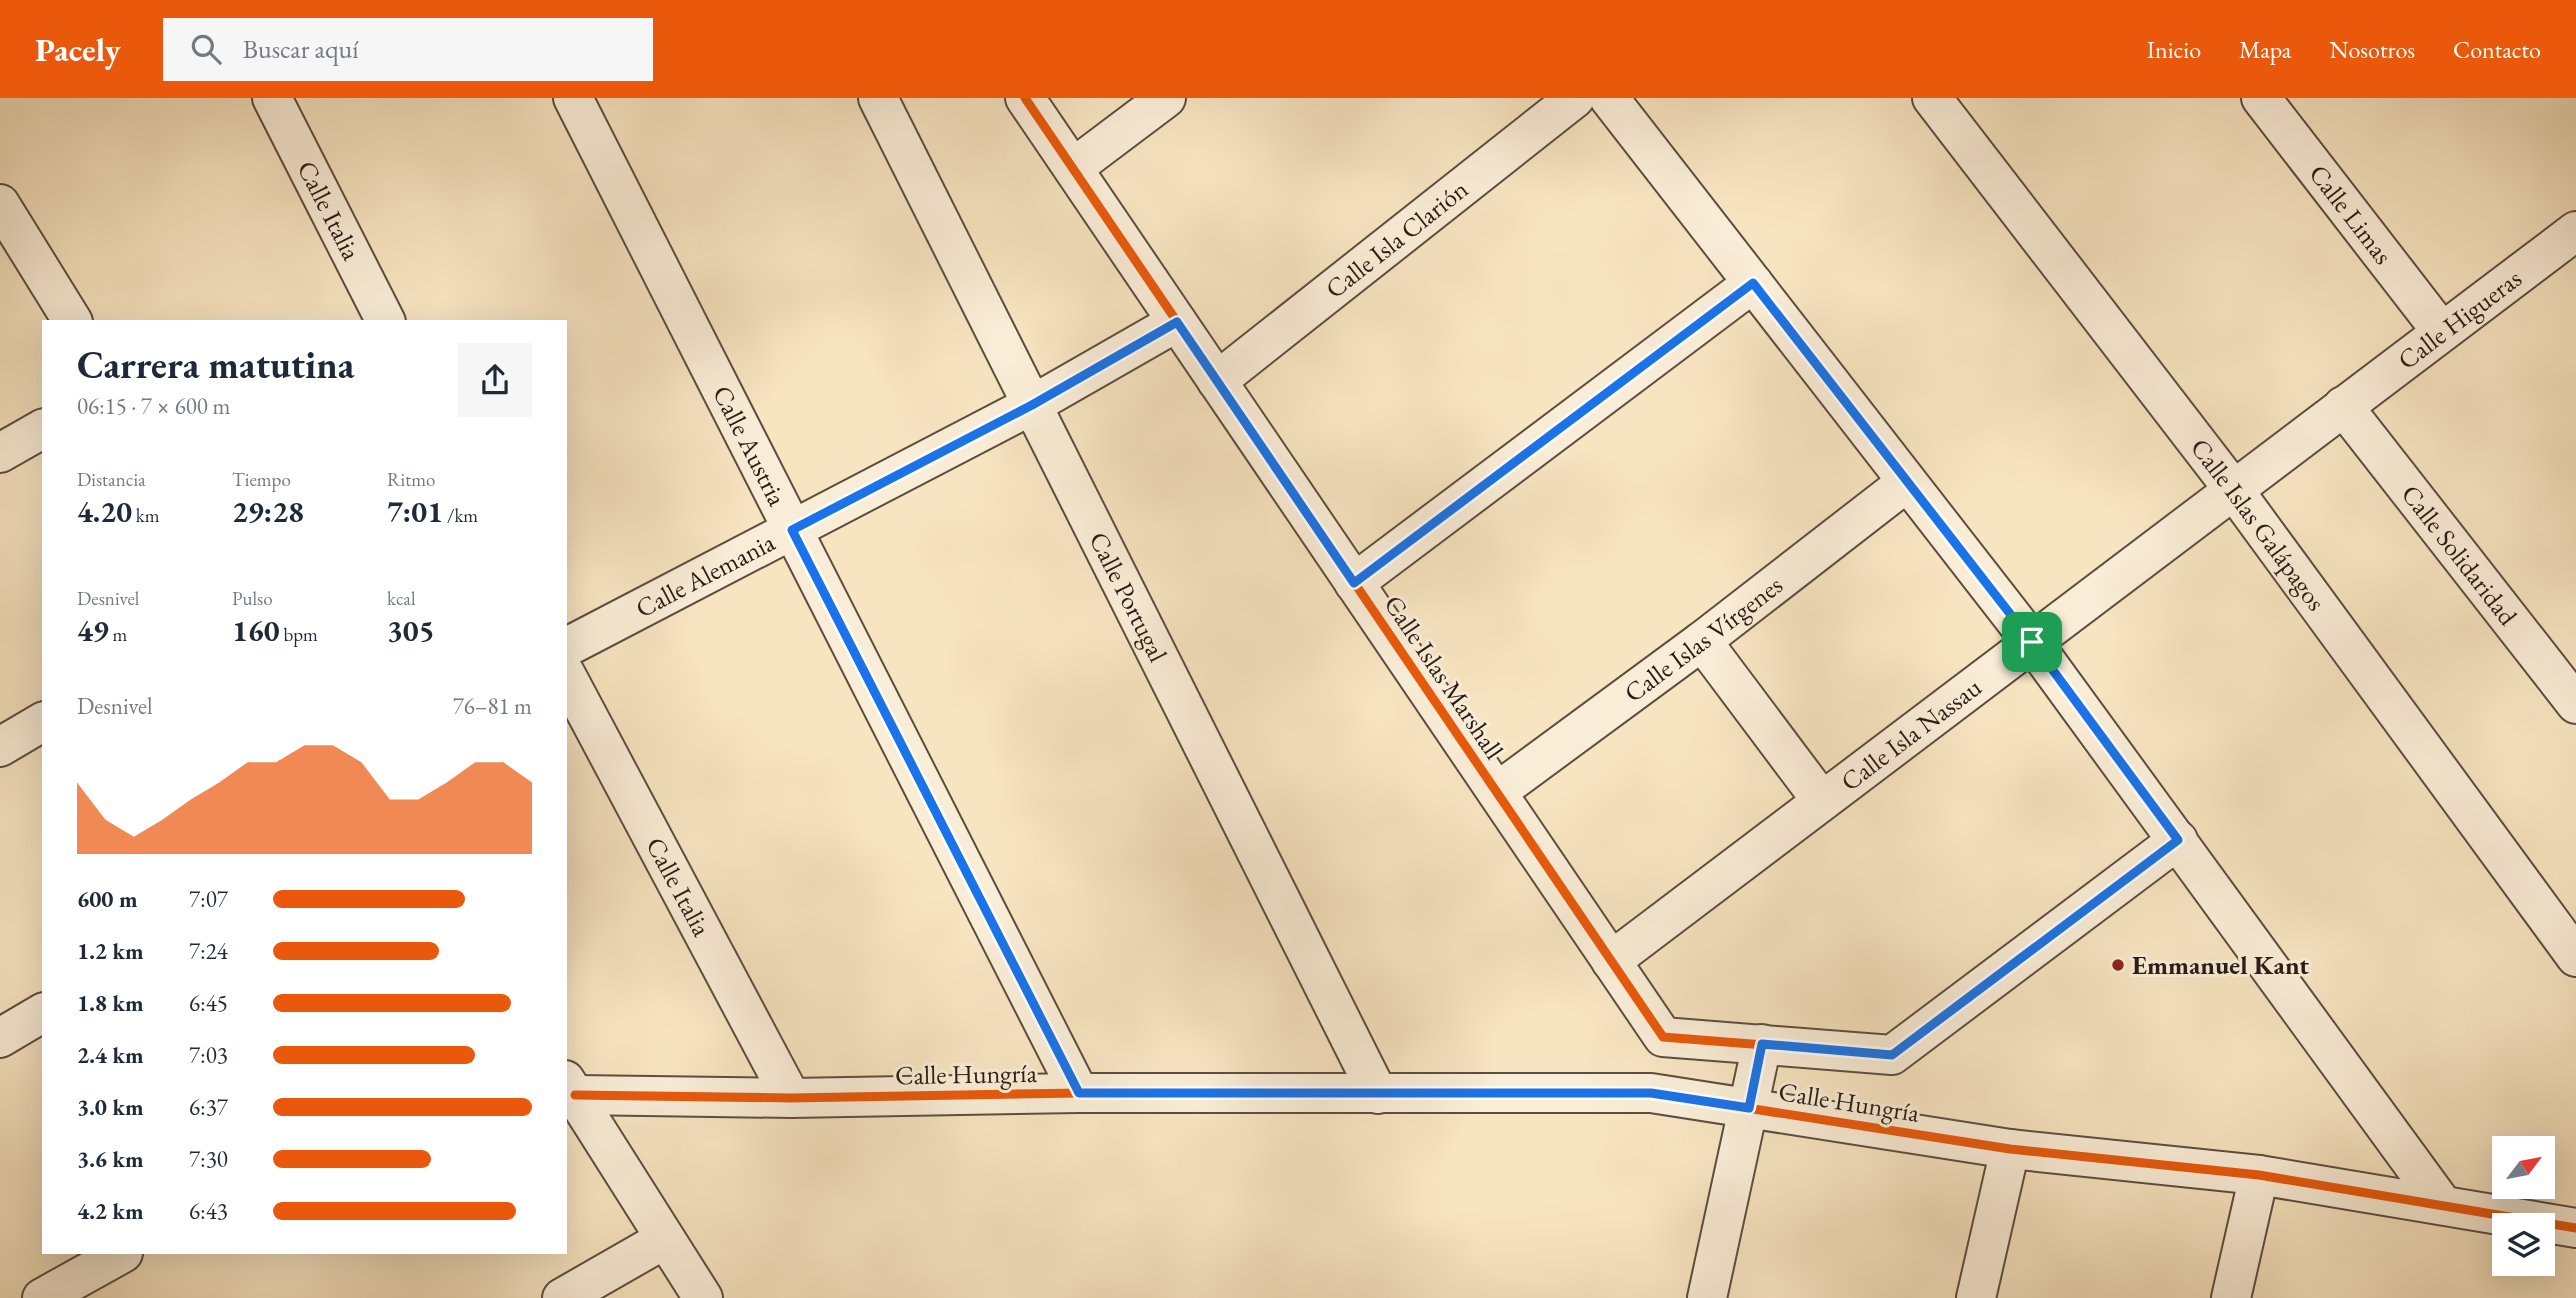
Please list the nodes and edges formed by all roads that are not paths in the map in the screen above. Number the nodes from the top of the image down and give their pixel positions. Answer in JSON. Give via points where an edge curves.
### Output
{"nodes":[{"id":1,"x":272,"y":98,"type":"edge"},
{"id":2,"x":573,"y":98,"type":"edge"},
{"id":3,"x":878,"y":98,"type":"edge"},
{"id":4,"x":1025,"y":98,"type":"edge"},
{"id":5,"x":1166,"y":98,"type":"edge"},
{"id":6,"x":1576,"y":98,"type":"edge"},
{"id":7,"x":1609,"y":98,"type":"edge"},
{"id":8,"x":1932,"y":98,"type":"edge"},
{"id":9,"x":2261,"y":98,"type":"edge"},
{"id":10,"x":1073,"y":168,"type":"junction"},
{"id":11,"x":0,"y":204,"type":"edge"},
{"id":12,"x":2569,"y":250,"type":"edge"},
{"id":13,"x":1753,"y":283,"type":"junction"},
{"id":14,"x":72,"y":320,"type":"edge"},
{"id":15,"x":385,"y":320,"type":"edge"},
{"id":16,"x":1177,"y":322,"type":"junction"},
{"id":17,"x":2442,"y":332,"type":"junction"},
{"id":18,"x":1217,"y":381,"type":"junction"},
{"id":19,"x":1032,"y":405,"type":"junction"},
{"id":20,"x":2343,"y":406,"type":"junction"},
{"id":21,"x":42,"y":429,"type":"edge"},
{"id":22,"x":0,"y":453,"type":"edge"},
{"id":23,"x":1907,"y":482,"type":"junction"},
{"id":24,"x":2234,"y":489,"type":"junction"},
{"id":25,"x":792,"y":530,"type":"junction"},
{"id":26,"x":1354,"y":583,"type":"junction"},
{"id":27,"x":1702,"y":641,"type":"junction"},
{"id":28,"x":2032,"y":642,"type":"junction"},
{"id":29,"x":567,"y":647,"type":"edge"},
{"id":30,"x":567,"y":677,"type":"edge"},
{"id":31,"x":2576,"y":704,"type":"edge"},
{"id":32,"x":42,"y":722,"type":"edge"},
{"id":33,"x":0,"y":747,"type":"edge"},
{"id":34,"x":1497,"y":792,"type":"junction"},
{"id":35,"x":1822,"y":802,"type":"junction"},
{"id":36,"x":2178,"y":840,"type":"junction"},
{"id":37,"x":2576,"y":957,"type":"edge"},
{"id":38,"x":1612,"y":961,"type":"junction"},
{"id":39,"x":42,"y":1013,"type":"edge"},
{"id":40,"x":0,"y":1038,"type":"edge"},
{"id":41,"x":1762,"y":1044,"type":"junction"},
{"id":42,"x":570,"y":1088,"type":"edge"},
{"id":43,"x":1079,"y":1093,"type":"junction"},
{"id":44,"x":1378,"y":1094,"type":"junction"},
{"id":45,"x":791,"y":1098,"type":"junction"},
{"id":46,"x":1749,"y":1108,"type":"junction"},
{"id":47,"x":2010,"y":1149,"type":"junction"},
{"id":48,"x":2259,"y":1175,"type":"junction"},
{"id":49,"x":2442,"y":1204,"type":"junction"},
{"id":50,"x":2576,"y":1228,"type":"edge"},
{"id":51,"x":665,"y":1239,"type":"junction"},
{"id":52,"x":120,"y":1254,"type":"edge"},
{"id":53,"x":43,"y":1298,"type":"edge"},
{"id":54,"x":562,"y":1298,"type":"edge"},
{"id":55,"x":703,"y":1298,"type":"edge"},
{"id":56,"x":1707,"y":1298,"type":"edge"},
{"id":57,"x":1976,"y":1298,"type":"edge"},
{"id":58,"x":2231,"y":1298,"type":"edge"}],
"edges":[{"from":1,"to":15,"type":"street","name":"Calle Italia"},
{"from":2,"to":25,"type":"street","name":"Calle Austria"},
{"from":3,"to":19,"type":"street","name":"Calle Portugal"},
{"from":4,"to":10,"type":"street","name":"Calle Islas Marshall"},
{"from":5,"to":10,"type":"street"},
{"from":6,"to":18,"type":"street","name":"Calle Isla Clarión"},
{"from":7,"to":13,"type":"street"},
{"from":8,"to":24,"type":"street","name":"Calle Islas Galápagos"},
{"from":9,"to":17,"type":"street","name":"Calle Limas"},
{"from":10,"to":16,"type":"street","name":"Calle Islas Marshall"},
{"from":11,"to":14,"type":"street"},
{"from":12,"to":17,"type":"street","name":"Calle Higueras"},
{"from":13,"to":23,"type":"street"},
{"from":13,"to":26,"type":"street"},
{"from":16,"to":18,"type":"street","name":"Calle Islas Marshall"},
{"from":16,"to":19,"type":"street","name":"Calle Alemania"},
{"from":17,"to":20,"type":"street","name":"Calle Higueras"},
{"from":18,"to":26,"type":"street","name":"Calle Islas Marshall"},
{"from":19,"to":25,"type":"street","name":"Calle Alemania"},
{"from":19,"to":44,"type":"street","name":"Calle Portugal"},
{"from":20,"to":24,"type":"street","name":"Calle Isla Nassau"},
{"from":20,"to":31,"type":"street","name":"Calle Solidaridad"},
{"from":21,"to":22,"type":"street"},
{"from":23,"to":27,"type":"street","name":"Calle Islas Vírgenes"},
{"from":23,"to":28,"type":"street"},
{"from":24,"to":28,"type":"street","name":"Calle Isla Nassau"},
{"from":24,"to":37,"type":"street","name":"Calle Islas Galápagos"},
{"from":25,"to":29,"type":"street","name":"Calle Alemania"},
{"from":25,"to":43,"type":"street","name":"Calle Austria"},
{"from":26,"to":34,"type":"street","name":"Calle Islas Marshall"},
{"from":27,"to":34,"type":"street","name":"Calle Islas Vírgenes"},
{"from":27,"to":35,"type":"street"},
{"from":28,"to":35,"type":"street","name":"Calle Isla Nassau"},
{"from":28,"to":36,"type":"street"},
{"from":30,"to":45,"type":"street","name":"Calle Italia"},
{"from":32,"to":33,"type":"street"},
{"from":34,"to":38,"type":"street","name":"Calle Islas Marshall"},
{"from":35,"to":38,"type":"street","name":"Calle Isla Nassau"},
{"from":36,"to":41,"type":"street","via":[[1892,1055]]},
{"from":36,"to":49,"type":"street"},
{"from":38,"to":41,"type":"street","name":"Calle Islas Marshall","via":[[1663,1037]]},
{"from":39,"to":40,"type":"street"},
{"from":41,"to":46,"type":"street"},
{"from":42,"to":45,"type":"street","name":"Calle Hungría"},
{"from":42,"to":51,"type":"street"},
{"from":43,"to":44,"type":"street","name":"Calle Hungría"},
{"from":43,"to":45,"type":"street","name":"Calle Hungría"},
{"from":44,"to":46,"type":"street","name":"Calle Hungría","via":[[1651,1093]]},
{"from":46,"to":47,"type":"street","name":"Calle Hungría"},
{"from":46,"to":56,"type":"street"},
{"from":47,"to":48,"type":"street","name":"Calle Hungría"},
{"from":47,"to":57,"type":"street"},
{"from":48,"to":49,"type":"street","name":"Calle Hungría"},
{"from":48,"to":58,"type":"street"},
{"from":49,"to":50,"type":"street"},
{"from":51,"to":54,"type":"street"},
{"from":51,"to":55,"type":"street"},
{"from":52,"to":53,"type":"street"}]}
